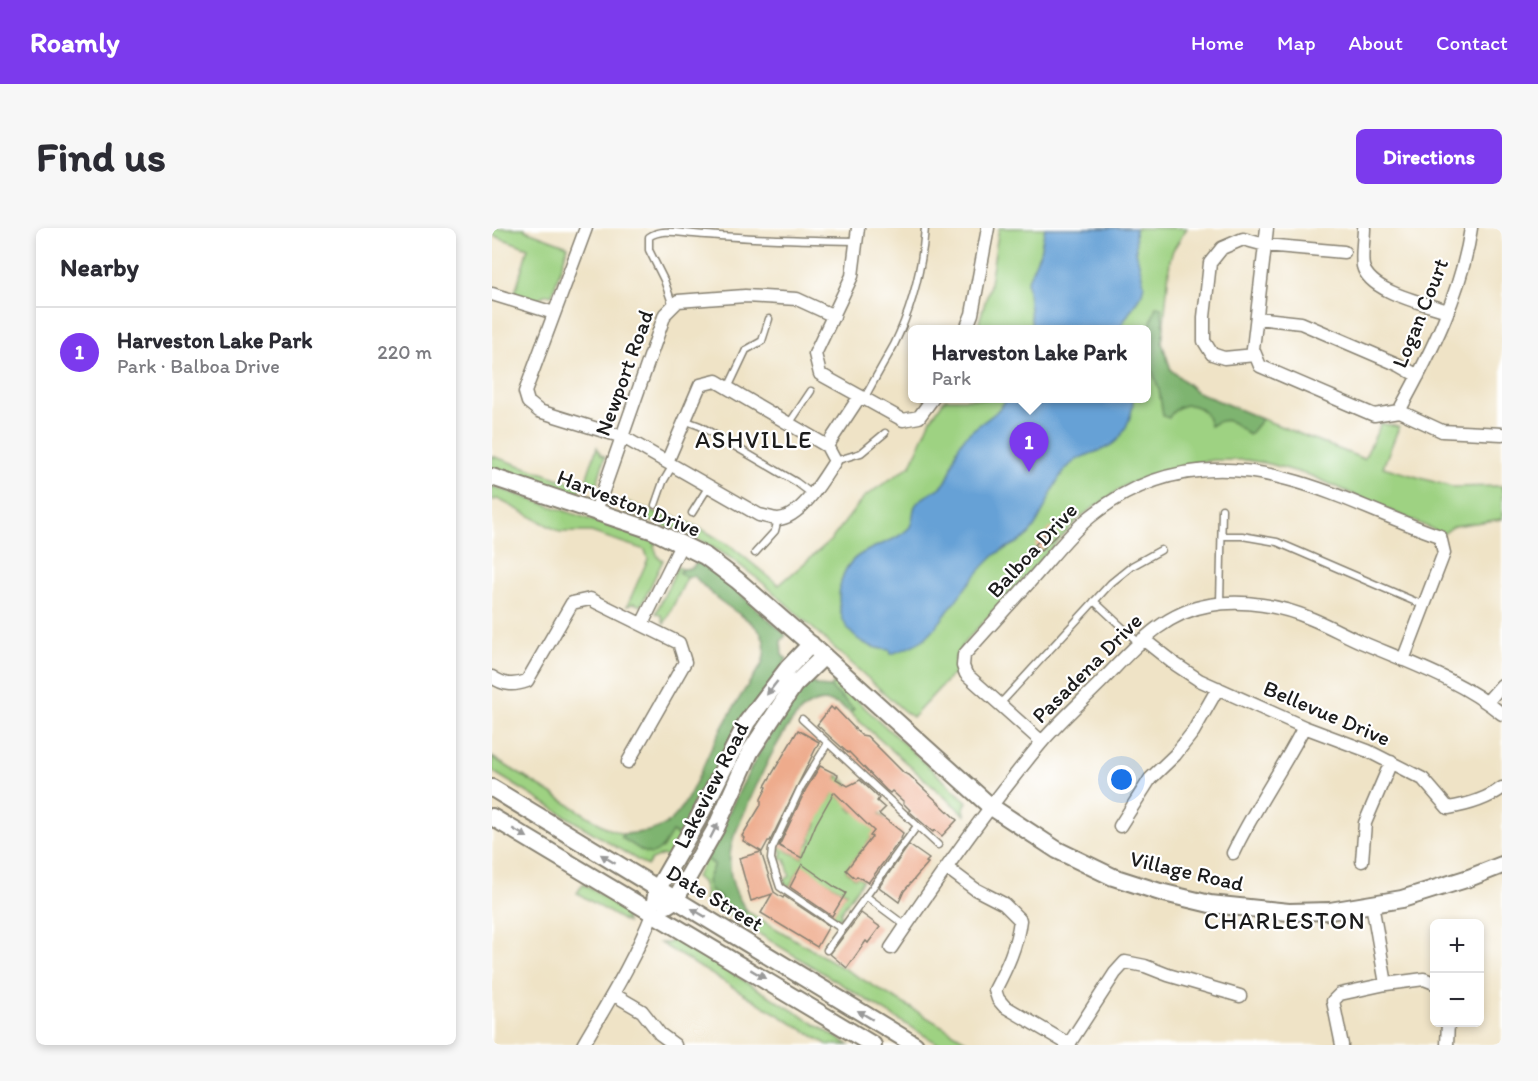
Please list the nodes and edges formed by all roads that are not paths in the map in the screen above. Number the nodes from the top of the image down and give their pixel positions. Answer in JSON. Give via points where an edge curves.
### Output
{"nodes":[{"id":1,"x":586,"y":228,"type":"edge"},
{"id":2,"x":858,"y":228,"type":"edge"},
{"id":3,"x":925,"y":228,"type":"edge"},
{"id":4,"x":988,"y":228,"type":"edge"},
{"id":5,"x":1267,"y":228,"type":"edge"},
{"id":6,"x":1364,"y":228,"type":"edge"},
{"id":7,"x":1471,"y":228,"type":"edge"},
{"id":8,"x":857,"y":241,"type":"junction"},
{"id":9,"x":1265,"y":245,"type":"junction"},
{"id":10,"x":1344,"y":252,"type":"dead end"},
{"id":11,"x":492,"y":294,"type":"edge"},
{"id":12,"x":673,"y":306,"type":"junction"},
{"id":13,"x":1447,"y":311,"type":"junction"},
{"id":14,"x":554,"y":313,"type":"junction"},
{"id":15,"x":834,"y":316,"type":"junction"},
{"id":16,"x":1257,"y":318,"type":"junction"},
{"id":17,"x":769,"y":319,"type":"dead end"},
{"id":18,"x":968,"y":325,"type":"edge"},
{"id":19,"x":1255,"y":355,"type":"junction"},
{"id":20,"x":1418,"y":376,"type":"junction"},
{"id":21,"x":728,"y":388,"type":"junction"},
{"id":22,"x":811,"y":391,"type":"dead end"},
{"id":23,"x":862,"y":397,"type":"junction"},
{"id":24,"x":930,"y":403,"type":"edge"},
{"id":25,"x":1399,"y":411,"type":"junction"},
{"id":26,"x":684,"y":420,"type":"junction"},
{"id":27,"x":789,"y":424,"type":"junction"},
{"id":28,"x":885,"y":433,"type":"dead end"},
{"id":29,"x":1502,"y":434,"type":"edge"},
{"id":30,"x":623,"y":437,"type":"junction"},
{"id":31,"x":827,"y":446,"type":"junction"},
{"id":32,"x":835,"y":461,"type":"junction"},
{"id":33,"x":670,"y":464,"type":"junction"},
{"id":34,"x":492,"y":477,"type":"edge"},
{"id":35,"x":709,"y":486,"type":"junction"},
{"id":36,"x":812,"y":495,"type":"junction"},
{"id":37,"x":654,"y":505,"type":"dead end"},
{"id":38,"x":1222,"y":509,"type":"dead end"},
{"id":39,"x":596,"y":512,"type":"junction"},
{"id":40,"x":692,"y":513,"type":"dead end"},
{"id":41,"x":778,"y":519,"type":"junction"},
{"id":42,"x":1222,"y":536,"type":"junction"},
{"id":43,"x":682,"y":543,"type":"junction"},
{"id":44,"x":1161,"y":550,"type":"dead end"},
{"id":45,"x":755,"y":554,"type":"dead end"},
{"id":46,"x":1094,"y":601,"type":"junction"},
{"id":47,"x":1220,"y":604,"type":"junction"},
{"id":48,"x":1424,"y":605,"type":"junction"},
{"id":49,"x":642,"y":624,"type":"junction"},
{"id":50,"x":1141,"y":641,"type":"junction"},
{"id":51,"x":811,"y":644,"type":"junction"},
{"id":52,"x":824,"y":656,"type":"junction"},
{"id":53,"x":1403,"y":660,"type":"junction"},
{"id":54,"x":492,"y":677,"type":"edge"},
{"id":55,"x":1502,"y":685,"type":"edge"},
{"id":56,"x":1218,"y":688,"type":"junction"},
{"id":57,"x":1487,"y":702,"type":"junction"},
{"id":58,"x":1000,"y":704,"type":"junction"},
{"id":59,"x":1502,"y":714,"type":"edge"},
{"id":60,"x":802,"y":719,"type":"dead end"},
{"id":61,"x":1304,"y":727,"type":"junction"},
{"id":62,"x":1042,"y":742,"type":"junction"},
{"id":63,"x":828,"y":743,"type":"junction"},
{"id":64,"x":628,"y":762,"type":"dead end"},
{"id":65,"x":1391,"y":762,"type":"junction"},
{"id":66,"x":492,"y":788,"type":"edge"},
{"id":67,"x":1498,"y":791,"type":"edge"},
{"id":68,"x":1502,"y":805,"type":"edge"},
{"id":69,"x":990,"y":806,"type":"junction"},
{"id":70,"x":492,"y":816,"type":"edge"},
{"id":71,"x":917,"y":826,"type":"junction"},
{"id":72,"x":1120,"y":826,"type":"dead end"},
{"id":73,"x":938,"y":845,"type":"dead end"},
{"id":74,"x":1233,"y":853,"type":"dead end"},
{"id":75,"x":1362,"y":861,"type":"dead end"},
{"id":76,"x":1502,"y":865,"type":"edge"},
{"id":77,"x":947,"y":868,"type":"junction"},
{"id":78,"x":657,"y":890,"type":"junction"},
{"id":79,"x":867,"y":897,"type":"junction"},
{"id":80,"x":675,"y":900,"type":"junction"},
{"id":81,"x":1372,"y":904,"type":"junction"},
{"id":82,"x":653,"y":912,"type":"junction"},
{"id":83,"x":906,"y":926,"type":"junction"},
{"id":84,"x":842,"y":929,"type":"junction"},
{"id":85,"x":891,"y":948,"type":"dead end"},
{"id":86,"x":827,"y":950,"type":"dead end"},
{"id":87,"x":1430,"y":981,"type":"edge"},
{"id":88,"x":1386,"y":984,"type":"junction"},
{"id":89,"x":613,"y":994,"type":"junction"},
{"id":90,"x":1240,"y":996,"type":"dead end"},
{"id":91,"x":1448,"y":1027,"type":"edge"},
{"id":92,"x":583,"y":1045,"type":"edge"},
{"id":93,"x":675,"y":1045,"type":"edge"},
{"id":94,"x":873,"y":1045,"type":"edge"},
{"id":95,"x":915,"y":1045,"type":"edge"},
{"id":96,"x":1070,"y":1045,"type":"edge"},
{"id":97,"x":1342,"y":1045,"type":"edge"},
{"id":98,"x":1447,"y":1045,"type":"edge"}],
"edges":[{"from":1,"to":14,"type":"street"},
{"from":2,"to":8,"type":"street"},
{"from":3,"to":23,"type":"lane","via":[[914,295],[894,344]]},
{"from":4,"to":18,"type":"street"},
{"from":5,"to":9,"type":"street"},
{"from":6,"to":13,"type":"street","via":[[1362,265],[1368,278],[1383,289]]},
{"from":7,"to":13,"type":"street","name":"Logan Court","via":[[1468,250]]},
{"from":8,"to":12,"type":"lane","via":[[754,240],[655,233],[649,237],[649,250]]},
{"from":8,"to":15,"type":"street","via":[[852,276]]},
{"from":9,"to":10,"type":"street"},
{"from":9,"to":16,"type":"street"},
{"from":9,"to":19,"type":"street","via":[[1243,239],[1222,249],[1210,263],[1204,317],[1204,341],[1212,354],[1224,358]]},
{"from":11,"to":14,"type":"street"},
{"from":12,"to":15,"type":"street","name":"Newport Road","via":[[678,301],[756,296],[797,299]]},
{"from":12,"to":30,"type":"street","name":"Newport Road","via":[[665,314]]},
{"from":13,"to":20,"type":"street","name":"Logan Court"},
{"from":14,"to":30,"type":"street","via":[[525,392],[528,402],[539,411]]},
{"from":15,"to":23,"type":"street","via":[[815,354],[820,374]]},
{"from":16,"to":19,"type":"street"},
{"from":16,"to":20,"type":"street","via":[[1301,323]]},
{"from":17,"to":21,"type":"lane","via":[[762,341],[746,350]]},
{"from":19,"to":25,"type":"street","via":[[1260,366],[1364,412],[1374,415]]},
{"from":20,"to":25,"type":"street","name":"Logan Court"},
{"from":21,"to":26,"type":"street","via":[[716,381],[700,386]]},
{"from":21,"to":27,"type":"street"},
{"from":22,"to":27,"type":"lane"},
{"from":23,"to":24,"type":"street","via":[[903,420],[919,417]]},
{"from":23,"to":31,"type":"street"},
{"from":25,"to":29,"type":"street","via":[[1442,431]]},
{"from":26,"to":33,"type":"street"},
{"from":26,"to":36,"type":"lane","via":[[796,482]]},
{"from":27,"to":31,"type":"street"},
{"from":28,"to":32,"type":"lane","via":[[861,453]]},
{"from":30,"to":33,"type":"street"},
{"from":30,"to":39,"type":"street","name":"Newport Road"},
{"from":31,"to":32,"type":"street"},
{"from":32,"to":36,"type":"street"},
{"from":33,"to":35,"type":"street"},
{"from":33,"to":37,"type":"lane"},
{"from":34,"to":39,"type":"street","name":"Harveston Drive"},
{"from":35,"to":40,"type":"lane"},
{"from":35,"to":41,"type":"street","via":[[759,515]]},
{"from":36,"to":41,"type":"street","via":[[790,516]]},
{"from":38,"to":42,"type":"lane"},
{"from":39,"to":43,"type":"street","name":"Harveston Drive"},
{"from":41,"to":45,"type":"lane","via":[[775,531]]},
{"from":42,"to":47,"type":"lane"},
{"from":42,"to":48,"type":"lane","via":[[1277,542]]},
{"from":43,"to":49,"type":"street"},
{"from":43,"to":51,"type":"street","name":"Harveston Drive","via":[[738,580]]},
{"from":44,"to":46,"type":"lane","via":[[1123,572]]},
{"from":46,"to":50,"type":"lane"},
{"from":46,"to":58,"type":"lane"},
{"from":47,"to":50,"type":"street","name":"Pasadena Drive","via":[[1189,610],[1156,627]]},
{"from":47,"to":53,"type":"street","name":"Pasadena Drive","via":[[1275,607],[1311,618]]},
{"from":48,"to":53,"type":"street","name":"Balboa Drive"},
{"from":48,"to":58,"type":"street","name":"Balboa Drive","via":[[1444,553],[1440,536],[1288,479],[1234,469],[1178,474],[1129,492],[1090,518],[964,654],[966,674]]},
{"from":49,"to":54,"type":"street","via":[[590,599],[572,603],[527,681],[514,686]]},
{"from":49,"to":64,"type":"street","via":[[679,643],[685,662]]},
{"from":50,"to":56,"type":"street","name":"Bellevue Drive","via":[[1199,680]]},
{"from":50,"to":62,"type":"street","name":"Pasadena Drive"},
{"from":51,"to":52,"type":"street","name":"Harveston Drive"},
{"from":51,"to":78,"type":"street","name":"Lakeview Road","one_way":true,"via":[[747,722]]},
{"from":52,"to":69,"type":"street","name":"Village Road"},
{"from":80,"to":52,"type":"street","name":"Lakeview Road","one_way":true,"via":[[716,828],[755,743],[794,686]]},
{"from":53,"to":57,"type":"street","name":"Pasadena Drive","via":[[1452,681]]},
{"from":55,"to":57,"type":"street"},
{"from":56,"to":61,"type":"street","name":"Bellevue Drive"},
{"from":56,"to":72,"type":"street","via":[[1193,732],[1150,779]]},
{"from":57,"to":59,"type":"street","name":"Pasadena Drive"},
{"from":58,"to":62,"type":"street","name":"Balboa Drive"},
{"from":60,"to":63,"type":"lane"},
{"from":61,"to":65,"type":"street","name":"Bellevue Drive"},
{"from":61,"to":74,"type":"street"},
{"from":62,"to":69,"type":"street","name":"Pasadena Drive"},
{"from":63,"to":71,"type":"lane"},
{"from":63,"to":84,"type":"lane","via":[[801,787],[771,859],[780,887]]},
{"from":65,"to":67,"type":"street","name":"Bellevue Drive","via":[[1423,779],[1448,808]]},
{"from":65,"to":75,"type":"street","via":[[1365,823]]},
{"from":78,"to":66,"type":"street","name":"Date Street","one_way":true},
{"from":67,"to":68,"type":"street"},
{"from":69,"to":77,"type":"street","name":"Pasadena Drive"},
{"from":69,"to":81,"type":"street","name":"Village Road","via":[[1057,850],[1113,877],[1160,892],[1210,904],[1289,912]]},
{"from":70,"to":82,"type":"street","name":"Date Street","one_way":true},
{"from":71,"to":73,"type":"lane"},
{"from":71,"to":79,"type":"lane"},
{"from":76,"to":81,"type":"street","name":"Village Road"},
{"from":77,"to":83,"type":"street","name":"Pasadena Drive"},
{"from":77,"to":96,"type":"street","via":[[1004,904],[1020,920],[1018,939],[995,990],[998,999]]},
{"from":78,"to":80,"type":"street","name":"Date Street"},
{"from":78,"to":82,"type":"street","name":"Lakeview Road"},
{"from":79,"to":83,"type":"lane"},
{"from":79,"to":84,"type":"lane"},
{"from":80,"to":82,"type":"street"},
{"from":95,"to":80,"type":"street","name":"Date Street","one_way":true},
{"from":81,"to":88,"type":"street"},
{"from":82,"to":89,"type":"street"},
{"from":82,"to":94,"type":"street","name":"Date Street","one_way":true},
{"from":83,"to":85,"type":"street","name":"Pasadena Drive"},
{"from":84,"to":86,"type":"lane"},
{"from":87,"to":88,"type":"street"},
{"from":88,"to":97,"type":"street","via":[[1340,993],[1333,1001]]},
{"from":89,"to":92,"type":"street"},
{"from":89,"to":93,"type":"street","via":[[642,1011],[660,1034]]},
{"from":90,"to":96,"type":"street","via":[[1125,962]]},
{"from":91,"to":98,"type":"street"}]}
